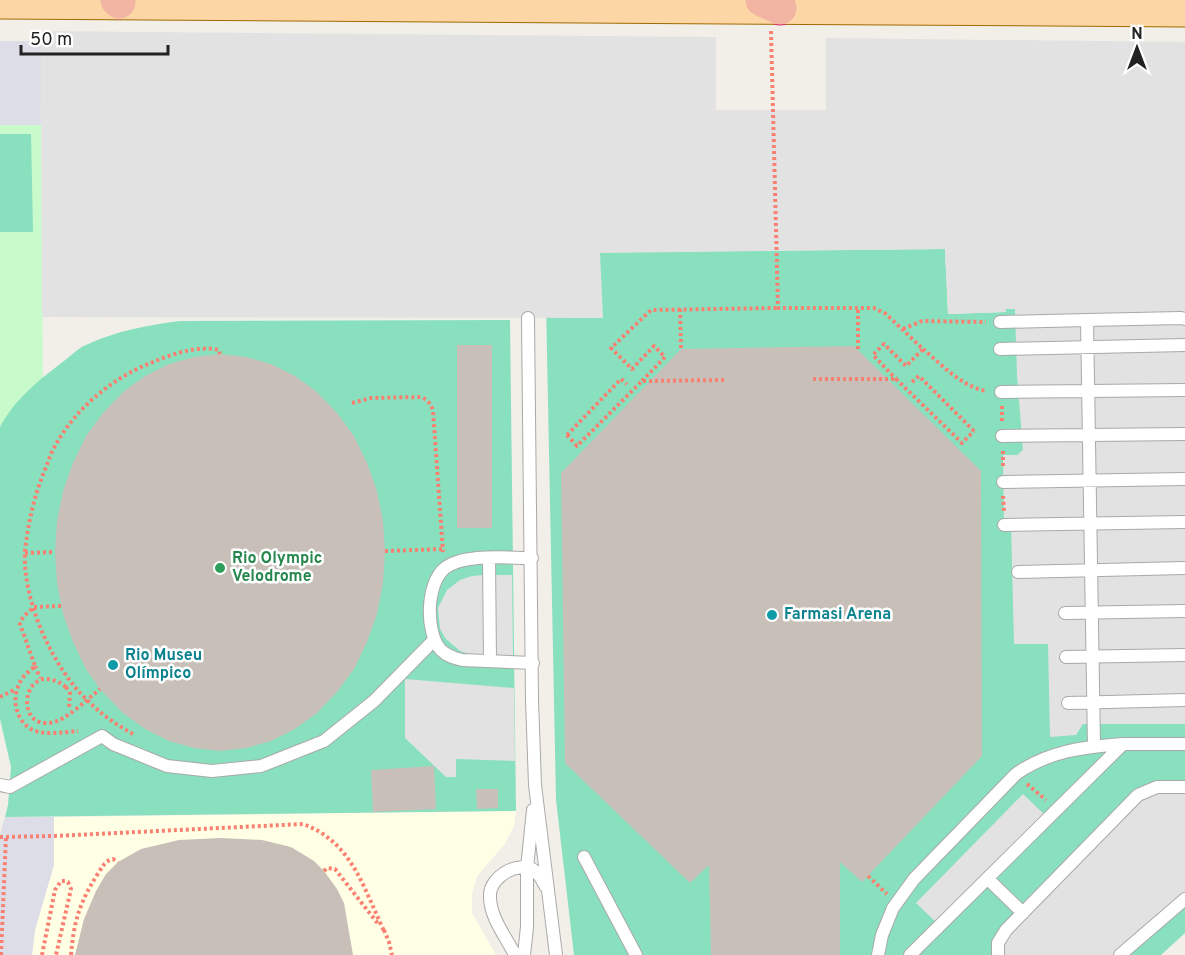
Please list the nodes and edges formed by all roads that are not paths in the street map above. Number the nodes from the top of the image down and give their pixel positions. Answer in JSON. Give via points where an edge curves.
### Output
{"nodes":[{"id":1,"x":118,"y":1,"type":"edge"},
{"id":2,"x":0,"y":2,"type":"edge"},
{"id":3,"x":1185,"y":10,"type":"edge"},
{"id":4,"x":771,"y":11,"type":"edge"},
{"id":5,"x":528,"y":318,"type":"dead end"},
{"id":6,"x":1087,"y":320,"type":"junction"},
{"id":7,"x":1185,"y":320,"type":"edge"},
{"id":8,"x":1000,"y":322,"type":"road end"},
{"id":9,"x":1185,"y":345,"type":"edge"},
{"id":10,"x":1087,"y":347,"type":"junction"},
{"id":11,"x":1000,"y":349,"type":"dead end"},
{"id":12,"x":1185,"y":390,"type":"edge"},
{"id":13,"x":1001,"y":392,"type":"road end"},
{"id":14,"x":1088,"y":392,"type":"junction"},
{"id":15,"x":1185,"y":434,"type":"edge"},
{"id":16,"x":1088,"y":435,"type":"junction"},
{"id":17,"x":1002,"y":436,"type":"dead end"},
{"id":18,"x":1185,"y":479,"type":"edge"},
{"id":19,"x":1089,"y":480,"type":"junction"},
{"id":20,"x":1003,"y":482,"type":"dead end"},
{"id":21,"x":1185,"y":522,"type":"edge"},
{"id":22,"x":1090,"y":524,"type":"junction"},
{"id":23,"x":1004,"y":525,"type":"dead end"},
{"id":24,"x":489,"y":558,"type":"junction"},
{"id":25,"x":532,"y":558,"type":"junction"},
{"id":26,"x":1185,"y":568,"type":"edge"},
{"id":27,"x":1090,"y":570,"type":"junction"},
{"id":28,"x":1018,"y":572,"type":"dead end"},
{"id":29,"x":1185,"y":611,"type":"edge"},
{"id":30,"x":1065,"y":613,"type":"dead end"},
{"id":31,"x":1092,"y":613,"type":"junction"},
{"id":32,"x":434,"y":639,"type":"junction"},
{"id":33,"x":1185,"y":655,"type":"edge"},
{"id":34,"x":1092,"y":656,"type":"junction"},
{"id":35,"x":1066,"y":657,"type":"dead end"},
{"id":36,"x":490,"y":661,"type":"junction"},
{"id":37,"x":533,"y":663,"type":"junction"},
{"id":38,"x":1185,"y":700,"type":"edge"},
{"id":39,"x":1093,"y":702,"type":"junction"},
{"id":40,"x":1068,"y":703,"type":"dead end"},
{"id":41,"x":1123,"y":744,"type":"junction"},
{"id":42,"x":1185,"y":744,"type":"edge"},
{"id":43,"x":1094,"y":746,"type":"junction"},
{"id":44,"x":0,"y":785,"type":"edge"},
{"id":45,"x":535,"y":785,"type":"junction"},
{"id":46,"x":1185,"y":787,"type":"edge"},
{"id":47,"x":584,"y":857,"type":"dead end"},
{"id":48,"x":527,"y":868,"type":"junction"},
{"id":49,"x":988,"y":879,"type":"junction"},
{"id":50,"x":547,"y":888,"type":"junction"},
{"id":51,"x":1185,"y":898,"type":"edge"},
{"id":52,"x":1023,"y":913,"type":"junction"},
{"id":53,"x":515,"y":955,"type":"edge"},
{"id":54,"x":524,"y":955,"type":"edge"},
{"id":55,"x":556,"y":955,"type":"edge"},
{"id":56,"x":636,"y":955,"type":"edge"},
{"id":57,"x":878,"y":955,"type":"edge"},
{"id":58,"x":910,"y":955,"type":"edge"},
{"id":59,"x":998,"y":955,"type":"edge"},
{"id":60,"x":1120,"y":955,"type":"edge"}],
"edges":[{"from":1,"to":2,"type":"main road"},
{"from":1,"to":4,"type":"main road"},
{"from":3,"to":4,"type":"main road"},
{"from":5,"to":25,"type":"lane"},
{"from":6,"to":7,"type":"lane"},
{"from":6,"to":8,"type":"lane"},
{"from":6,"to":10,"type":"lane"},
{"from":9,"to":10,"type":"lane"},
{"from":10,"to":11,"type":"lane"},
{"from":10,"to":14,"type":"lane"},
{"from":12,"to":14,"type":"lane"},
{"from":13,"to":14,"type":"lane"},
{"from":14,"to":16,"type":"lane"},
{"from":15,"to":16,"type":"lane"},
{"from":16,"to":17,"type":"lane"},
{"from":16,"to":19,"type":"lane"},
{"from":18,"to":19,"type":"lane"},
{"from":19,"to":20,"type":"lane"},
{"from":19,"to":22,"type":"lane"},
{"from":21,"to":22,"type":"lane"},
{"from":22,"to":23,"type":"lane"},
{"from":22,"to":27,"type":"lane"},
{"from":24,"to":25,"type":"lane"},
{"from":24,"to":32,"type":"lane","via":[[458,561],[444,568],[437,578],[431,592]]},
{"from":24,"to":36,"type":"lane"},
{"from":25,"to":37,"type":"lane"},
{"from":26,"to":27,"type":"lane"},
{"from":27,"to":28,"type":"lane"},
{"from":27,"to":31,"type":"lane"},
{"from":29,"to":31,"type":"lane"},
{"from":30,"to":31,"type":"lane"},
{"from":31,"to":34,"type":"lane"},
{"from":32,"to":36,"type":"lane","via":[[451,657]]},
{"from":32,"to":44,"type":"lane","via":[[374,701],[324,741],[261,766],[212,771],[167,766],[102,736],[10,787]]},
{"from":33,"to":34,"type":"lane"},
{"from":34,"to":35,"type":"lane"},
{"from":34,"to":39,"type":"lane"},
{"from":36,"to":37,"type":"lane"},
{"from":37,"to":45,"type":"lane"},
{"from":38,"to":39,"type":"lane"},
{"from":39,"to":40,"type":"lane"},
{"from":39,"to":43,"type":"lane"},
{"from":41,"to":42,"type":"lane"},
{"from":41,"to":43,"type":"lane"},
{"from":41,"to":49,"type":"lane"},
{"from":43,"to":57,"type":"lane","via":[[1043,758],[1016,774],[914,879],[893,908]]},
{"from":45,"to":48,"type":"lane"},
{"from":45,"to":50,"type":"lane"},
{"from":46,"to":52,"type":"lane","via":[[1157,787],[1138,795]]},
{"from":47,"to":56,"type":"lane"},
{"from":48,"to":50,"type":"lane","via":[[535,871]]},
{"from":48,"to":53,"type":"lane","via":[[511,869],[489,892],[490,906]]},
{"from":48,"to":54,"type":"lane"},
{"from":49,"to":52,"type":"lane"},
{"from":49,"to":58,"type":"lane"},
{"from":50,"to":55,"type":"lane"},
{"from":51,"to":60,"type":"lane"},
{"from":52,"to":59,"type":"lane","via":[[998,943]]}]}
